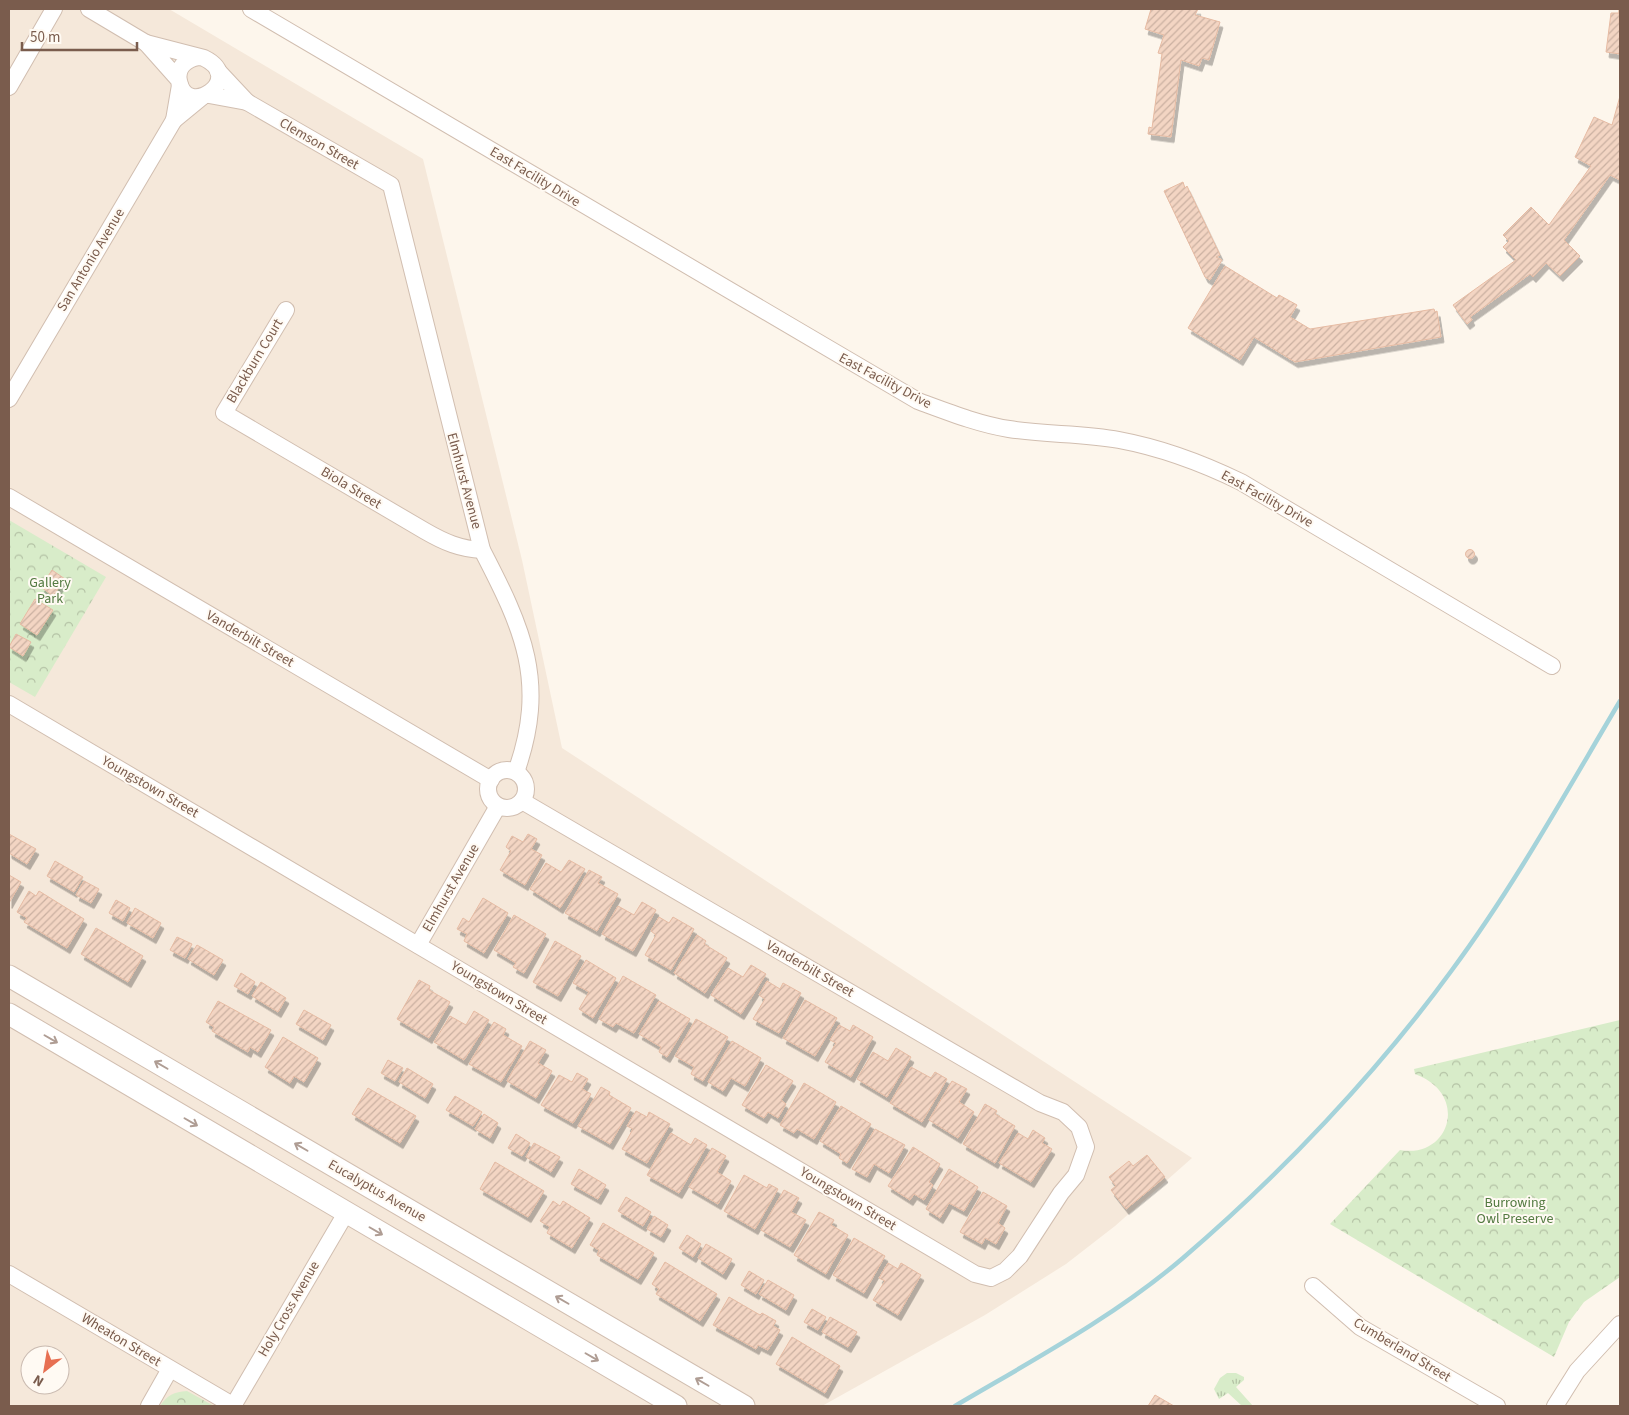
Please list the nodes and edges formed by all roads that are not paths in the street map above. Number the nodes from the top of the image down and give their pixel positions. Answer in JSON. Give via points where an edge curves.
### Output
{"nodes":[{"id":1,"x":54,"y":9,"type":"edge"},
{"id":2,"x":89,"y":9,"type":"edge"},
{"id":3,"x":251,"y":9,"type":"edge"},
{"id":4,"x":146,"y":43,"type":"junction"},
{"id":5,"x":198,"y":57,"type":"junction"},
{"id":6,"x":218,"y":71,"type":"junction"},
{"id":7,"x":179,"y":82,"type":"junction"},
{"id":8,"x":9,"y":86,"type":"edge"},
{"id":9,"x":205,"y":96,"type":"junction"},
{"id":10,"x":247,"y":102,"type":"junction"},
{"id":11,"x":174,"y":120,"type":"junction"},
{"id":12,"x":391,"y":185,"type":"joint"},
{"id":13,"x":286,"y":310,"type":"dead end"},
{"id":14,"x":9,"y":399,"type":"edge"},
{"id":15,"x":224,"y":413,"type":"joint"},
{"id":16,"x":9,"y":497,"type":"edge"},
{"id":17,"x":482,"y":550,"type":"junction"},
{"id":18,"x":1552,"y":666,"type":"dead end"},
{"id":19,"x":9,"y":704,"type":"edge"},
{"id":20,"x":516,"y":772,"type":"junction"},
{"id":21,"x":490,"y":780,"type":"junction"},
{"id":22,"x":522,"y":801,"type":"junction"},
{"id":23,"x":498,"y":806,"type":"junction"},
{"id":24,"x":418,"y":945,"type":"junction"},
{"id":25,"x":9,"y":976,"type":"edge"},
{"id":26,"x":9,"y":1014,"type":"edge"},
{"id":27,"x":346,"y":1213,"type":"junction"},
{"id":28,"x":9,"y":1274,"type":"edge"},
{"id":29,"x":991,"y":1278,"type":"joint"},
{"id":30,"x":1313,"y":1286,"type":"dead end"},
{"id":31,"x":1620,"y":1324,"type":"edge"},
{"id":32,"x":170,"y":1369,"type":"junction"},
{"id":33,"x":149,"y":1406,"type":"edge"},
{"id":34,"x":233,"y":1406,"type":"edge"},
{"id":35,"x":676,"y":1406,"type":"edge"},
{"id":36,"x":744,"y":1406,"type":"edge"},
{"id":37,"x":1497,"y":1406,"type":"edge"},
{"id":38,"x":1555,"y":1406,"type":"edge"}],
"edges":[{"from":1,"to":8,"type":"street"},
{"from":2,"to":4,"type":"street"},
{"from":3,"to":18,"type":"street","name":"East Facility Drive","via":[[918,401],[964,418],[1009,429],[1118,440],[1165,450],[1204,464],[1241,482]]},
{"from":4,"to":5,"type":"street"},
{"from":4,"to":7,"type":"street"},
{"from":5,"to":6,"type":"street","via":[[210,61]]},
{"from":5,"to":7,"type":"street","via":[[181,66]]},
{"from":6,"to":9,"type":"street","via":[[217,84]]},
{"from":6,"to":10,"type":"street","name":"Clemson Street"},
{"from":7,"to":9,"type":"street","via":[[189,95]]},
{"from":7,"to":11,"type":"street","name":"San Antonio Avenue"},
{"from":9,"to":10,"type":"street","name":"Clemson Street"},
{"from":9,"to":11,"type":"street","name":"San Antonio Avenue"},
{"from":10,"to":12,"type":"street","name":"Clemson Street"},
{"from":11,"to":14,"type":"street","name":"San Antonio Avenue"},
{"from":12,"to":17,"type":"street","name":"Elmhurst Avenue"},
{"from":13,"to":15,"type":"street","name":"Blackburn Court"},
{"from":15,"to":17,"type":"street","name":"Biola Street","via":[[425,532],[458,547]]},
{"from":16,"to":21,"type":"street","name":"Vanderbilt Street"},
{"from":17,"to":20,"type":"street","name":"Elmhurst Avenue","via":[[518,624],[530,670],[530,717]]},
{"from":19,"to":24,"type":"street","name":"Youngstown Street"},
{"from":20,"to":21,"type":"street","via":[[500,772]]},
{"from":20,"to":22,"type":"street","via":[[526,787]]},
{"from":21,"to":23,"type":"street","via":[[490,796]]},
{"from":22,"to":23,"type":"street","via":[[513,808]]},
{"from":22,"to":29,"type":"street","name":"Vanderbilt Street","via":[[1040,1103],[1062,1112],[1079,1126],[1086,1147],[1076,1175],[1020,1256],[1005,1271]]},
{"from":23,"to":24,"type":"street","name":"Elmhurst Avenue"},
{"from":24,"to":29,"type":"street","name":"Youngstown Street","via":[[957,1264]]},
{"from":36,"to":25,"type":"street","name":"Eucalyptus Avenue","one_way":true},
{"from":26,"to":27,"type":"street","one_way":true},
{"from":27,"to":34,"type":"street","name":"Holy Cross Avenue"},
{"from":27,"to":35,"type":"street","one_way":true},
{"from":28,"to":32,"type":"street","name":"Wheaton Street"},
{"from":30,"to":37,"type":"street","name":"Cumberland Street","via":[[1360,1327]]},
{"from":31,"to":38,"type":"street","via":[[1577,1371]]},
{"from":32,"to":33,"type":"street"},
{"from":32,"to":34,"type":"street","name":"Wheaton Street"}]}
